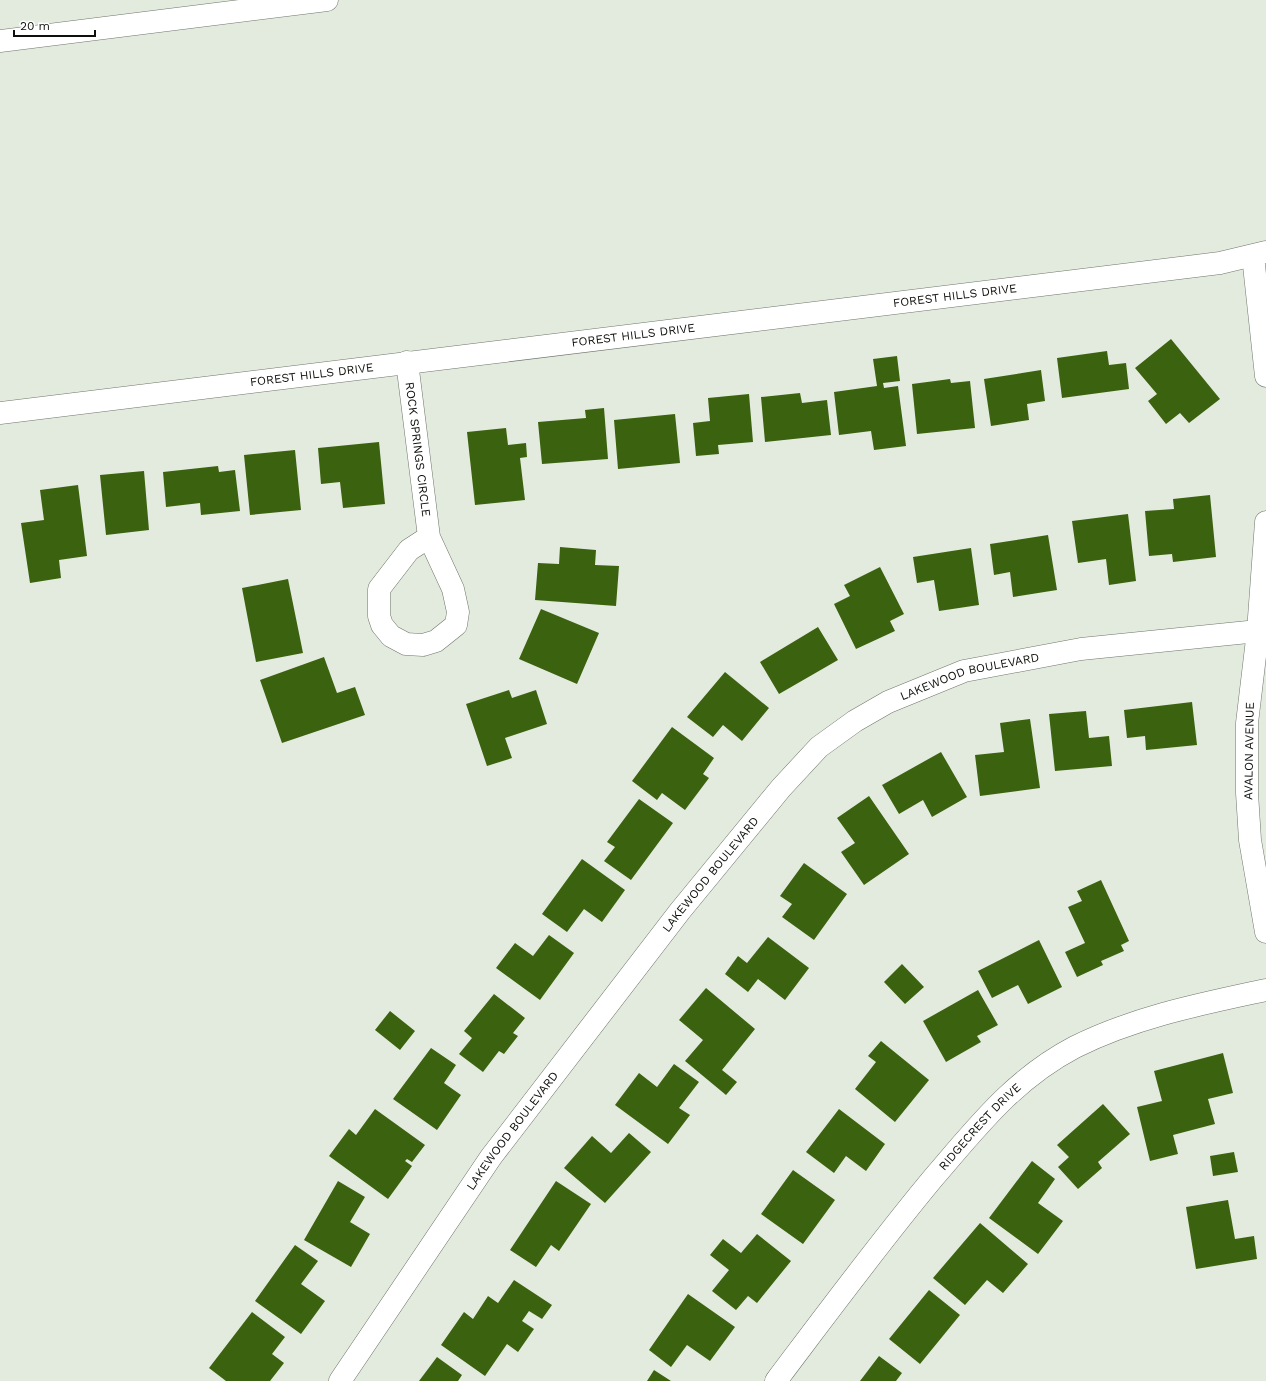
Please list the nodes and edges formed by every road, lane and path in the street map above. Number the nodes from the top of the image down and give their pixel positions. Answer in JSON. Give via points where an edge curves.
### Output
{"nodes":[{"id":1,"x":327,"y":0,"type":"edge"},
{"id":2,"x":0,"y":41,"type":"edge"},
{"id":3,"x":1259,"y":254,"type":"edge"},
{"id":4,"x":407,"y":362,"type":"junction"},
{"id":5,"x":1266,"y":376,"type":"edge"},
{"id":6,"x":0,"y":413,"type":"edge"},
{"id":7,"x":1266,"y":522,"type":"edge"},
{"id":8,"x":429,"y":537,"type":"junction"},
{"id":9,"x":1258,"y":631,"type":"junction"},
{"id":10,"x":1266,"y":932,"type":"edge"},
{"id":11,"x":1266,"y":990,"type":"edge"},
{"id":12,"x":340,"y":1381,"type":"edge"},
{"id":13,"x":776,"y":1381,"type":"edge"}],
"edges":[{"from":1,"to":2,"type":"street"},
{"from":3,"to":4,"type":"street","name":"FOREST HILLS DRIVE","via":[[1206,264]]},
{"from":3,"to":5,"type":"street"},
{"from":4,"to":6,"type":"street","name":"FOREST HILLS DRIVE"},
{"from":4,"to":8,"type":"street","name":"ROCK SPRINGS CIRCLE"},
{"from":7,"to":9,"type":"street","name":"AVALON AVENUE"},
{"from":8,"to":8,"type":"street","name":"ROCK SPRINGS CIRCLE","via":[[409,550],[379,589],[379,616],[382,625],[391,636],[406,644],[423,645],[436,641],[456,625],[458,612],[453,589]]},
{"from":9,"to":10,"type":"street","name":"AVALON AVENUE","via":[[1247,723],[1247,793],[1250,840]]},
{"from":9,"to":12,"type":"street","name":"LAKEWOOD BOULEVARD","via":[[1082,649],[964,671],[888,702],[855,721],[819,747],[781,788],[680,911],[491,1157]]},
{"from":11,"to":13,"type":"street","name":"RIDGECREST DRIVE","via":[[1126,1024],[1074,1048],[1018,1084],[975,1128],[877,1247]]}]}
